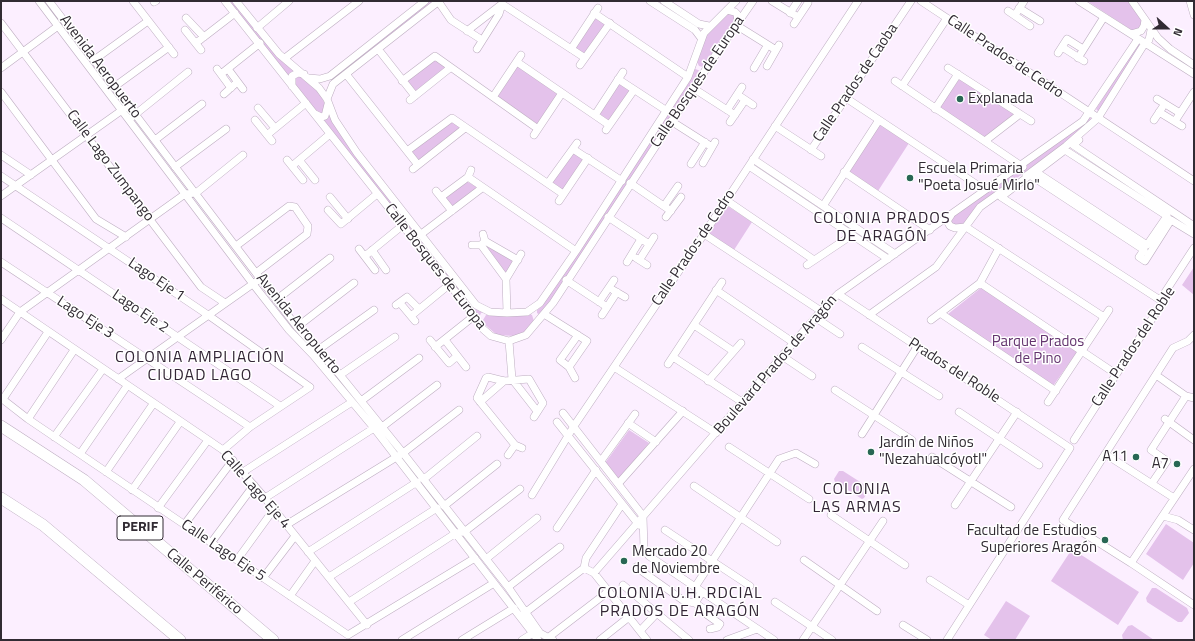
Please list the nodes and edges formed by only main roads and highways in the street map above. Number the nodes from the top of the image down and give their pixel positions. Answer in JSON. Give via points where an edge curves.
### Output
{"nodes":[{"id":1,"x":1,"y":426,"type":"edge"},
{"id":2,"x":1,"y":498,"type":"edge"},
{"id":3,"x":180,"y":640,"type":"edge"},
{"id":4,"x":272,"y":640,"type":"edge"}],
"edges":[{"from":1,"to":4,"type":"highway","name":"Calle Periférico","number":"PERIF","via":[[84,480]]},
{"from":2,"to":3,"type":"highway","via":[[43,525]]}]}
